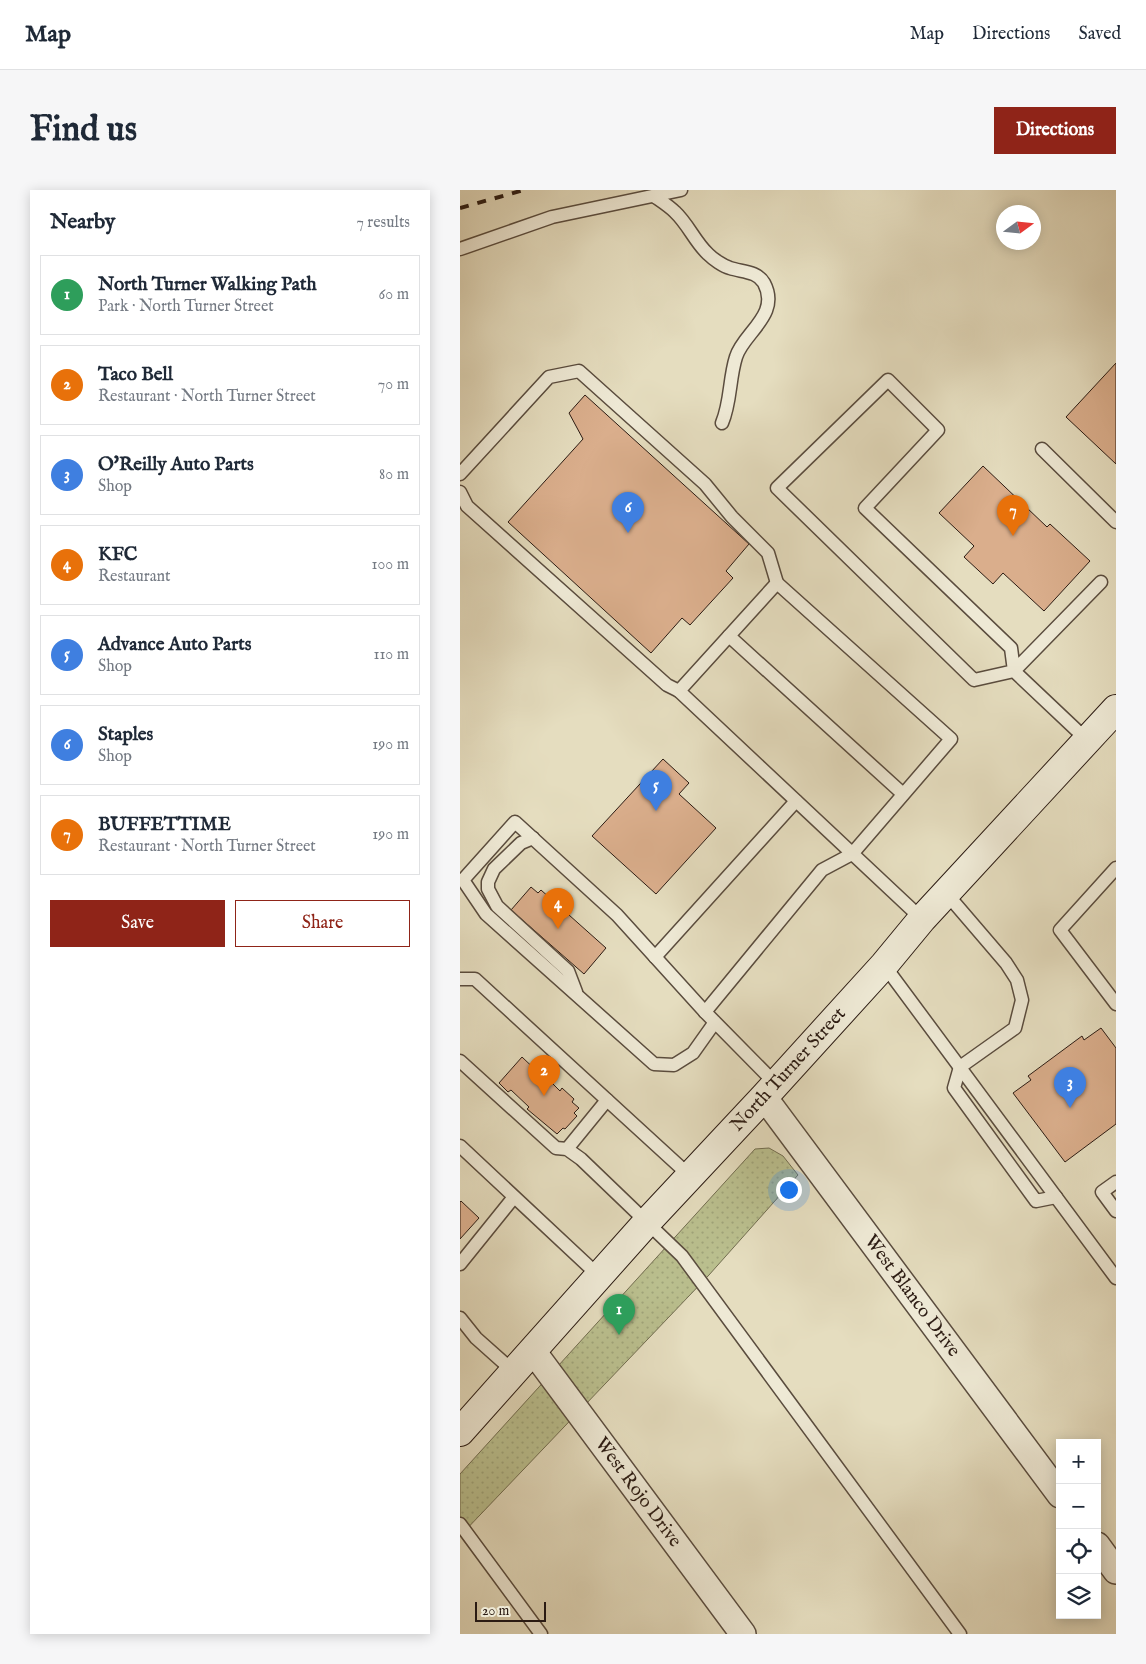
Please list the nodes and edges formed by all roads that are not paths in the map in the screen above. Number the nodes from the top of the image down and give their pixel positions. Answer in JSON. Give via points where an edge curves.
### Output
{"nodes":[{"id":1,"x":681,"y":190,"type":"edge"},
{"id":2,"x":654,"y":196,"type":"junction"},
{"id":3,"x":460,"y":249,"type":"edge"},
{"id":4,"x":722,"y":424,"type":"dead end"},
{"id":5,"x":1042,"y":449,"type":"dead end"},
{"id":6,"x":460,"y":474,"type":"edge"},
{"id":7,"x":460,"y":492,"type":"edge"},
{"id":8,"x":1116,"y":522,"type":"edge"},
{"id":9,"x":1101,"y":582,"type":"dead end"},
{"id":10,"x":778,"y":583,"type":"junction"},
{"id":11,"x":729,"y":636,"type":"junction"},
{"id":12,"x":1014,"y":671,"type":"junction"},
{"id":13,"x":680,"y":691,"type":"junction"},
{"id":14,"x":1114,"y":716,"type":"edge"},
{"id":15,"x":1087,"y":740,"type":"junction"},
{"id":16,"x":903,"y":794,"type":"junction"},
{"id":17,"x":796,"y":801,"type":"junction"},
{"id":18,"x":533,"y":838,"type":"junction"},
{"id":19,"x":852,"y":854,"type":"junction"},
{"id":20,"x":1116,"y":868,"type":"edge"},
{"id":21,"x":946,"y":893,"type":"junction"},
{"id":22,"x":922,"y":920,"type":"junction"},
{"id":23,"x":655,"y":957,"type":"junction"},
{"id":24,"x":884,"y":965,"type":"junction"},
{"id":25,"x":460,"y":979,"type":"edge"},
{"id":26,"x":578,"y":996,"type":"junction"},
{"id":27,"x":1116,"y":1004,"type":"edge"},
{"id":28,"x":705,"y":1012,"type":"junction"},
{"id":29,"x":715,"y":1022,"type":"junction"},
{"id":30,"x":460,"y":1061,"type":"edge"},
{"id":31,"x":960,"y":1067,"type":"junction"},
{"id":32,"x":770,"y":1091,"type":"junction"},
{"id":33,"x":607,"y":1100,"type":"junction"},
{"id":34,"x":460,"y":1146,"type":"edge"},
{"id":35,"x":568,"y":1149,"type":"junction"},
{"id":36,"x":690,"y":1176,"type":"junction"},
{"id":37,"x":1116,"y":1182,"type":"edge"},
{"id":38,"x":514,"y":1197,"type":"junction"},
{"id":39,"x":1056,"y":1197,"type":"junction"},
{"id":40,"x":1116,"y":1211,"type":"edge"},
{"id":41,"x":648,"y":1221,"type":"junction"},
{"id":42,"x":460,"y":1264,"type":"edge"},
{"id":43,"x":599,"y":1276,"type":"junction"},
{"id":44,"x":1116,"y":1278,"type":"edge"},
{"id":45,"x":460,"y":1318,"type":"edge"},
{"id":46,"x":532,"y":1351,"type":"junction"},
{"id":47,"x":514,"y":1372,"type":"junction"},
{"id":48,"x":462,"y":1425,"type":"edge"},
{"id":49,"x":1056,"y":1489,"type":"edge"},
{"id":50,"x":460,"y":1524,"type":"edge"},
{"id":51,"x":1101,"y":1550,"type":"edge"},
{"id":52,"x":1116,"y":1570,"type":"edge"},
{"id":53,"x":541,"y":1634,"type":"edge"},
{"id":54,"x":743,"y":1634,"type":"edge"},
{"id":55,"x":960,"y":1634,"type":"edge"}],
"edges":[{"from":1,"to":2,"type":"lane"},
{"from":2,"to":3,"type":"lane","via":[[552,218]]},
{"from":2,"to":4,"type":"lane","via":[[676,213],[709,256],[729,268],[751,272],[764,282],[768,299],[761,323],[737,354],[728,408]]},
{"from":5,"to":8,"type":"lane"},
{"from":6,"to":10,"type":"lane","via":[[549,377],[579,371],[705,484],[768,553]]},
{"from":7,"to":13,"type":"lane","via":[[467,506],[667,685]]},
{"from":9,"to":12,"type":"lane"},
{"from":10,"to":11,"type":"lane"},
{"from":10,"to":16,"type":"lane","via":[[951,738]]},
{"from":11,"to":13,"type":"lane"},
{"from":11,"to":16,"type":"lane"},
{"from":12,"to":12,"type":"lane","via":[[1011,648],[865,508],[938,430],[888,380],[777,488],[974,680]]},
{"from":12,"to":15,"type":"lane"},
{"from":13,"to":17,"type":"lane"},
{"from":14,"to":15,"type":"main road","name":"North Turner Street"},
{"from":15,"to":21,"type":"main road","name":"North Turner Street"},
{"from":16,"to":19,"type":"lane"},
{"from":17,"to":19,"type":"lane"},
{"from":17,"to":23,"type":"lane"},
{"from":18,"to":23,"type":"lane","via":[[617,915]]},
{"from":18,"to":26,"type":"lane","via":[[521,843],[494,869],[488,889],[497,906],[568,971]]},
{"from":18,"to":26,"type":"lane","via":[[515,822],[463,880],[486,914]]},
{"from":19,"to":22,"type":"lane"},
{"from":19,"to":28,"type":"lane","via":[[822,870]]},
{"from":20,"to":27,"type":"lane","via":[[1060,930]]},
{"from":21,"to":22,"type":"main road","name":"North Turner Street"},
{"from":21,"to":31,"type":"lane","via":[[1006,963],[1017,980],[1022,1000],[1015,1028]]},
{"from":22,"to":24,"type":"main road","name":"North Turner Street"},
{"from":23,"to":28,"type":"lane"},
{"from":24,"to":31,"type":"lane"},
{"from":24,"to":32,"type":"main road","name":"North Turner Street"},
{"from":25,"to":33,"type":"lane","via":[[475,979]]},
{"from":26,"to":29,"type":"lane","via":[[654,1064],[674,1066],[693,1052]]},
{"from":28,"to":29,"type":"lane"},
{"from":29,"to":32,"type":"lane"},
{"from":30,"to":35,"type":"lane","via":[[556,1148]]},
{"from":31,"to":39,"type":"lane"},
{"from":31,"to":39,"type":"lane","via":[[954,1088],[1036,1201]]},
{"from":32,"to":36,"type":"main road","name":"North Turner Street"},
{"from":32,"to":49,"type":"street","name":"West Blanco Drive"},
{"from":33,"to":35,"type":"lane"},
{"from":33,"to":36,"type":"lane"},
{"from":34,"to":38,"type":"lane"},
{"from":35,"to":41,"type":"lane"},
{"from":36,"to":41,"type":"main road","name":"North Turner Street"},
{"from":37,"to":40,"type":"lane","via":[[1102,1192]]},
{"from":38,"to":42,"type":"lane"},
{"from":38,"to":43,"type":"lane"},
{"from":39,"to":44,"type":"lane"},
{"from":41,"to":43,"type":"main road","name":"North Turner Street"},
{"from":41,"to":55,"type":"lane","via":[[682,1256]]},
{"from":43,"to":46,"type":"main road","name":"North Turner Street"},
{"from":45,"to":47,"type":"lane","via":[[476,1338]]},
{"from":46,"to":47,"type":"main road","name":"North Turner Street"},
{"from":46,"to":54,"type":"street","name":"West Rojo Drive"},
{"from":47,"to":48,"type":"main road","name":"North Turner Street"},
{"from":50,"to":53,"type":"lane"},
{"from":51,"to":52,"type":"street"}]}
